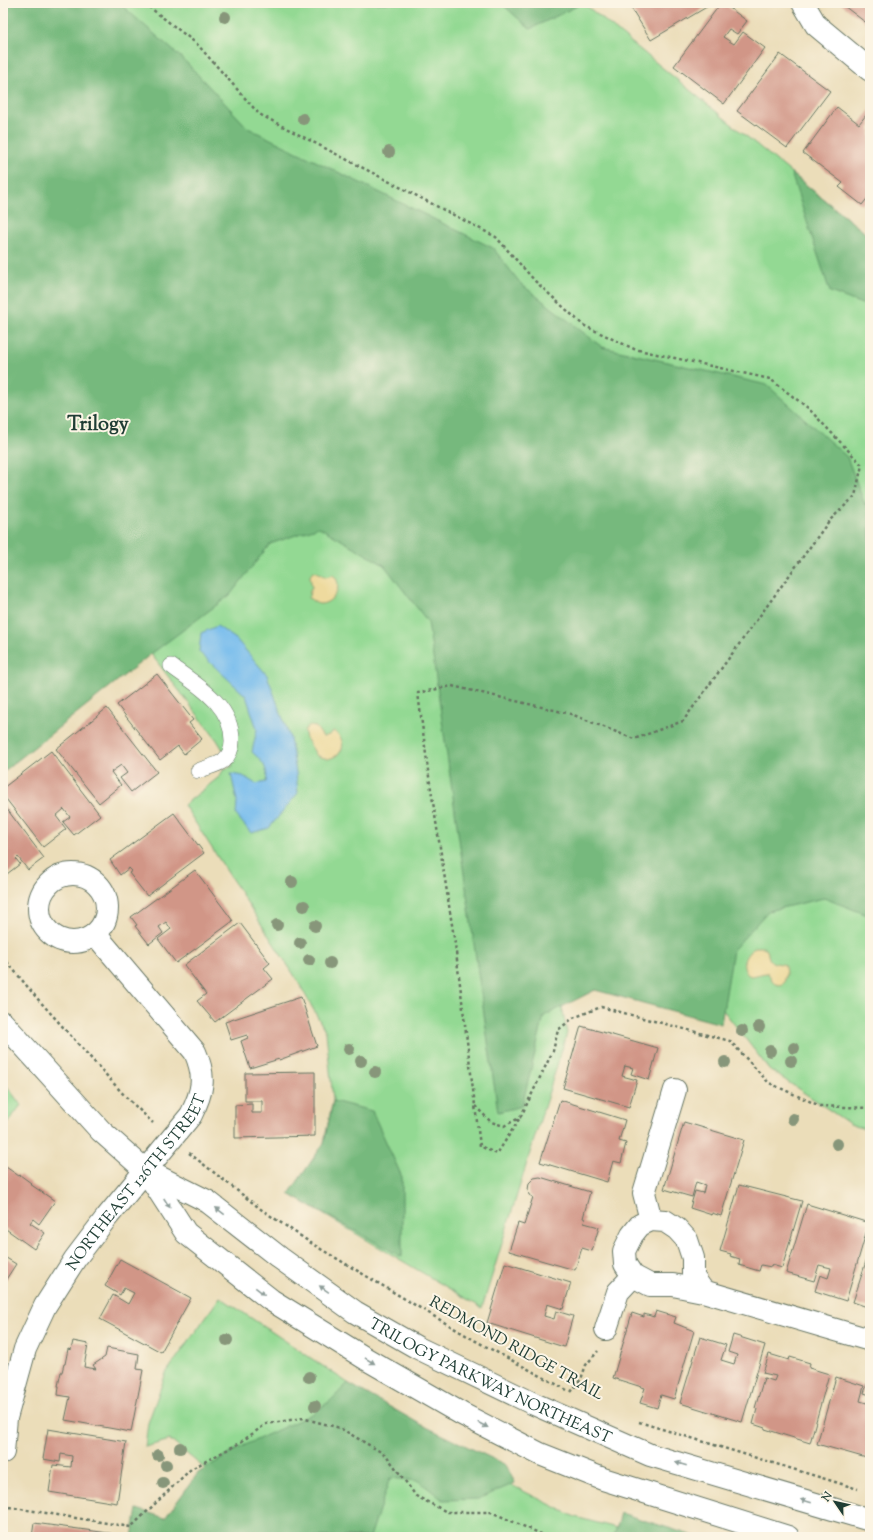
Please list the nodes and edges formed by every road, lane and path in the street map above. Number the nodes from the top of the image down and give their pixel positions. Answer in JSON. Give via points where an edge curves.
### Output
{"nodes":[{"id":1,"x":144,"y":3,"type":"edge"},
{"id":2,"x":803,"y":3,"type":"edge"},
{"id":3,"x":870,"y":70,"type":"edge"},
{"id":4,"x":171,"y":666,"type":"dead end"},
{"id":5,"x":198,"y":771,"type":"dead end"},
{"id":6,"x":95,"y":934,"type":"dead end"},
{"id":7,"x":3,"y":957,"type":"edge"},
{"id":8,"x":3,"y":1023,"type":"edge"},
{"id":9,"x":675,"y":1090,"type":"dead end"},
{"id":10,"x":475,"y":1105,"type":"junction"},
{"id":11,"x":870,"y":1108,"type":"edge"},
{"id":12,"x":521,"y":1116,"type":"junction"},
{"id":13,"x":150,"y":1120,"type":"dead end"},
{"id":14,"x":186,"y":1151,"type":"dead end"},
{"id":15,"x":146,"y":1170,"type":"junction"},
{"id":16,"x":651,"y":1220,"type":"junction"},
{"id":17,"x":633,"y":1276,"type":"junction"},
{"id":18,"x":704,"y":1291,"type":"junction"},
{"id":19,"x":606,"y":1329,"type":"joint"},
{"id":20,"x":870,"y":1340,"type":"edge"},
{"id":21,"x":571,"y":1392,"type":"junction"},
{"id":22,"x":576,"y":1395,"type":"dead end"},
{"id":23,"x":632,"y":1420,"type":"dead end"},
{"id":24,"x":3,"y":1452,"type":"edge"},
{"id":25,"x":863,"y":1491,"type":"dead end"},
{"id":26,"x":3,"y":1506,"type":"edge"},
{"id":27,"x":870,"y":1520,"type":"edge"},
{"id":28,"x":548,"y":1537,"type":"edge"},
{"id":29,"x":788,"y":1537,"type":"edge"}],
"edges":[{"from":1,"to":10,"type":"path","via":[[196,44],[259,114],[496,237],[534,281],[583,325],[634,350],[770,379],[808,408],[862,465],[854,496],[829,521],[684,721],[634,739],[571,714],[452,686],[418,693]]},
{"from":2,"to":3,"type":"street","via":[[816,26]]},
{"from":4,"to":5,"type":"lane","via":[[215,700],[230,723],[232,748],[223,761]]},
{"from":6,"to":15,"type":"street","name":"NORTHEAST 126TH STREET","via":[[195,1052],[200,1065],[202,1082],[199,1098],[179,1130]]},
{"from":7,"to":13,"type":"path","via":[[125,1096]]},
{"from":8,"to":15,"type":"street","name":"TRILOGY PARKWAY NORTHEAST","via":[[101,1131]]},
{"from":9,"to":16,"type":"street","via":[[644,1193]]},
{"from":10,"to":12,"type":"path","via":[[491,1122],[504,1126]]},
{"from":10,"to":12,"type":"path","via":[[480,1146],[497,1154]]},
{"from":11,"to":12,"type":"path","via":[[820,1106],[769,1083],[730,1041],[601,1007],[573,1018],[558,1030],[553,1051]]},
{"from":14,"to":21,"type":"path","name":"REDMOND RIDGE TRAIL","via":[[262,1210],[314,1245],[474,1340]]},
{"from":15,"to":24,"type":"street","name":"NORTHEAST 126TH STREET","via":[[75,1259],[45,1306],[25,1349],[6,1418]]},
{"from":27,"to":15,"type":"street","name":"TRILOGY PARKWAY NORTHEAST","one_way":true,"via":[[650,1455],[418,1348],[356,1312],[280,1258],[208,1201]]},
{"from":15,"to":29,"type":"street","name":"TRILOGY PARKWAY NORTHEAST","one_way":true,"via":[[186,1233],[271,1300],[455,1410],[540,1454],[603,1479]]},
{"from":16,"to":17,"type":"street","via":[[640,1225],[624,1251],[625,1264]]},
{"from":16,"to":18,"type":"street","via":[[665,1221],[687,1240],[693,1258],[693,1277]]},
{"from":17,"to":18,"type":"street","via":[[650,1285],[673,1285]]},
{"from":17,"to":19,"type":"street","via":[[618,1292]]},
{"from":18,"to":20,"type":"street"},
{"from":19,"to":21,"type":"path","via":[[600,1349],[586,1365],[581,1379]]},
{"from":21,"to":22,"type":"path","name":"REDMOND RIDGE TRAIL"},
{"from":23,"to":25,"type":"path"},
{"from":26,"to":28,"type":"path","via":[[131,1527],[191,1469],[238,1444],[266,1424],[302,1418],[340,1428],[386,1455],[416,1496],[447,1512],[492,1512]]}]}
